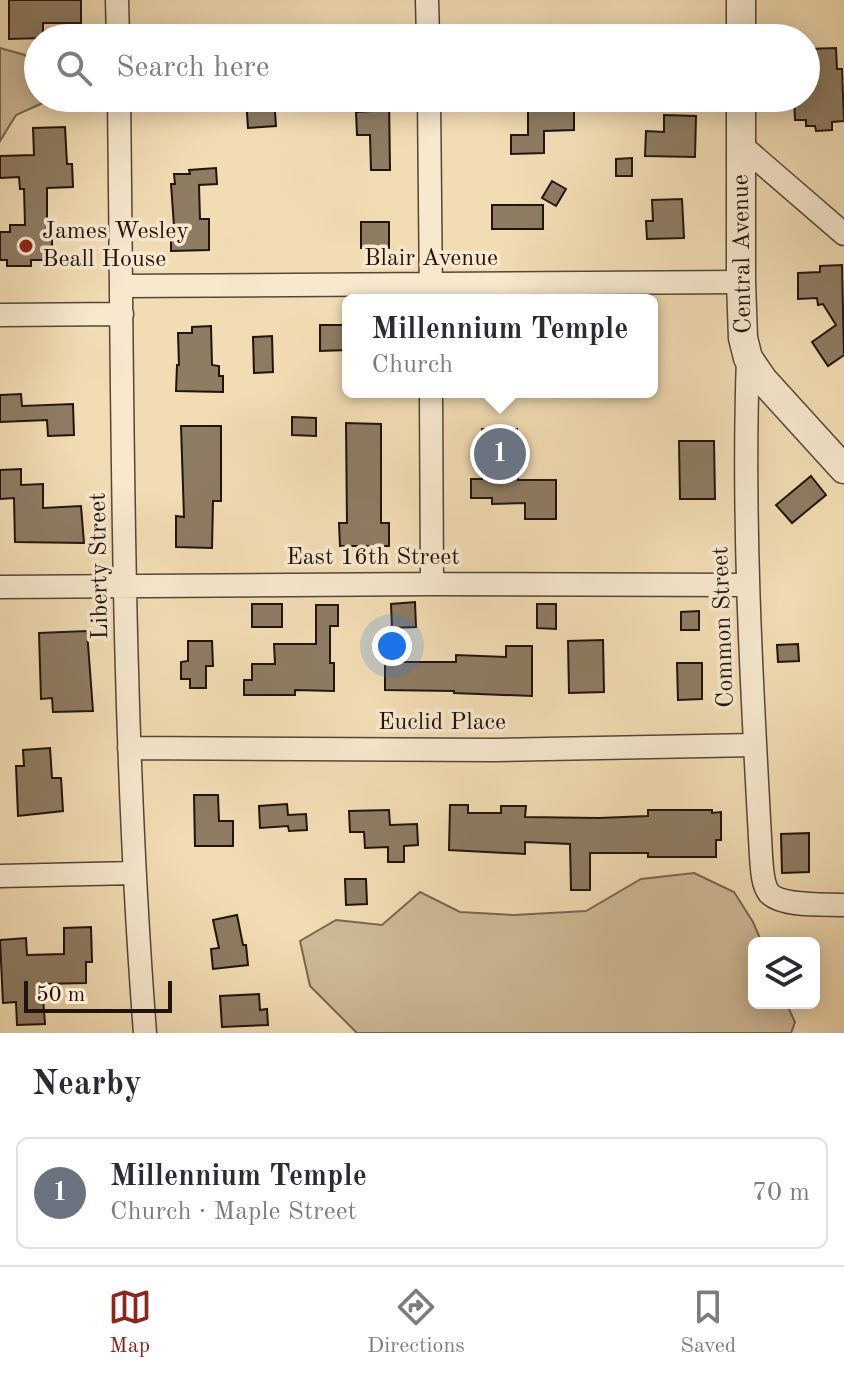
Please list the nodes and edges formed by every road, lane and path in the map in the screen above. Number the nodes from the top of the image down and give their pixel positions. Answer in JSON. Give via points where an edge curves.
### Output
{"nodes":[{"id":1,"x":117,"y":0,"type":"edge"},
{"id":2,"x":427,"y":0,"type":"edge"},
{"id":3,"x":741,"y":0,"type":"edge"},
{"id":4,"x":118,"y":24,"type":"edge"},
{"id":5,"x":428,"y":24,"type":"edge"},
{"id":6,"x":741,"y":24,"type":"edge"},
{"id":7,"x":119,"y":112,"type":"edge"},
{"id":8,"x":429,"y":112,"type":"edge"},
{"id":9,"x":741,"y":112,"type":"edge"},
{"id":10,"x":741,"y":145,"type":"junction"},
{"id":11,"x":844,"y":234,"type":"edge"},
{"id":12,"x":741,"y":282,"type":"junction"},
{"id":13,"x":121,"y":286,"type":"junction"},
{"id":14,"x":431,"y":292,"type":"edge"},
{"id":15,"x":122,"y":314,"type":"junction"},
{"id":16,"x":0,"y":315,"type":"edge"},
{"id":17,"x":748,"y":358,"type":"junction"},
{"id":18,"x":431,"y":398,"type":"edge"},
{"id":19,"x":844,"y":469,"type":"edge"},
{"id":20,"x":432,"y":584,"type":"junction"},
{"id":21,"x":747,"y":585,"type":"junction"},
{"id":22,"x":127,"y":586,"type":"junction"},
{"id":23,"x":0,"y":587,"type":"edge"},
{"id":24,"x":755,"y":745,"type":"junction"},
{"id":25,"x":129,"y":748,"type":"junction"},
{"id":26,"x":134,"y":873,"type":"junction"},
{"id":27,"x":0,"y":876,"type":"edge"},
{"id":28,"x":844,"y":905,"type":"edge"},
{"id":29,"x":145,"y":1033,"type":"edge"}],
"edges":[{"from":1,"to":4,"type":"street"},
{"from":2,"to":5,"type":"street"},
{"from":3,"to":6,"type":"street"},
{"from":7,"to":13,"type":"street","name":"Liberty Street"},
{"from":8,"to":14,"type":"street"},
{"from":9,"to":10,"type":"street","name":"Central Avenue"},
{"from":10,"to":11,"type":"street"},
{"from":10,"to":12,"type":"street","name":"Central Avenue"},
{"from":12,"to":14,"type":"street","name":"Blair Avenue"},
{"from":12,"to":17,"type":"street","name":"Central Avenue"},
{"from":13,"to":14,"type":"street","name":"Blair Avenue"},
{"from":13,"to":15,"type":"street","name":"Liberty Street"},
{"from":15,"to":16,"type":"street"},
{"from":15,"to":22,"type":"street","name":"Liberty Street"},
{"from":17,"to":19,"type":"street","name":"Central Avenue"},
{"from":17,"to":21,"type":"street","name":"Common Street"},
{"from":18,"to":20,"type":"street"},
{"from":20,"to":21,"type":"street","name":"East 16th Street"},
{"from":20,"to":22,"type":"street","name":"East 16th Street"},
{"from":21,"to":24,"type":"street","name":"Common Street"},
{"from":22,"to":23,"type":"street","name":"East 16th Street"},
{"from":22,"to":25,"type":"street","name":"Liberty Street"},
{"from":24,"to":25,"type":"street","name":"Euclid Place"},
{"from":24,"to":28,"type":"street","name":"Common Street","via":[[761,856],[769,892],[783,901]]},
{"from":25,"to":26,"type":"street","name":"Liberty Street"},
{"from":26,"to":27,"type":"street"},
{"from":26,"to":29,"type":"street","name":"Liberty Street"}]}
